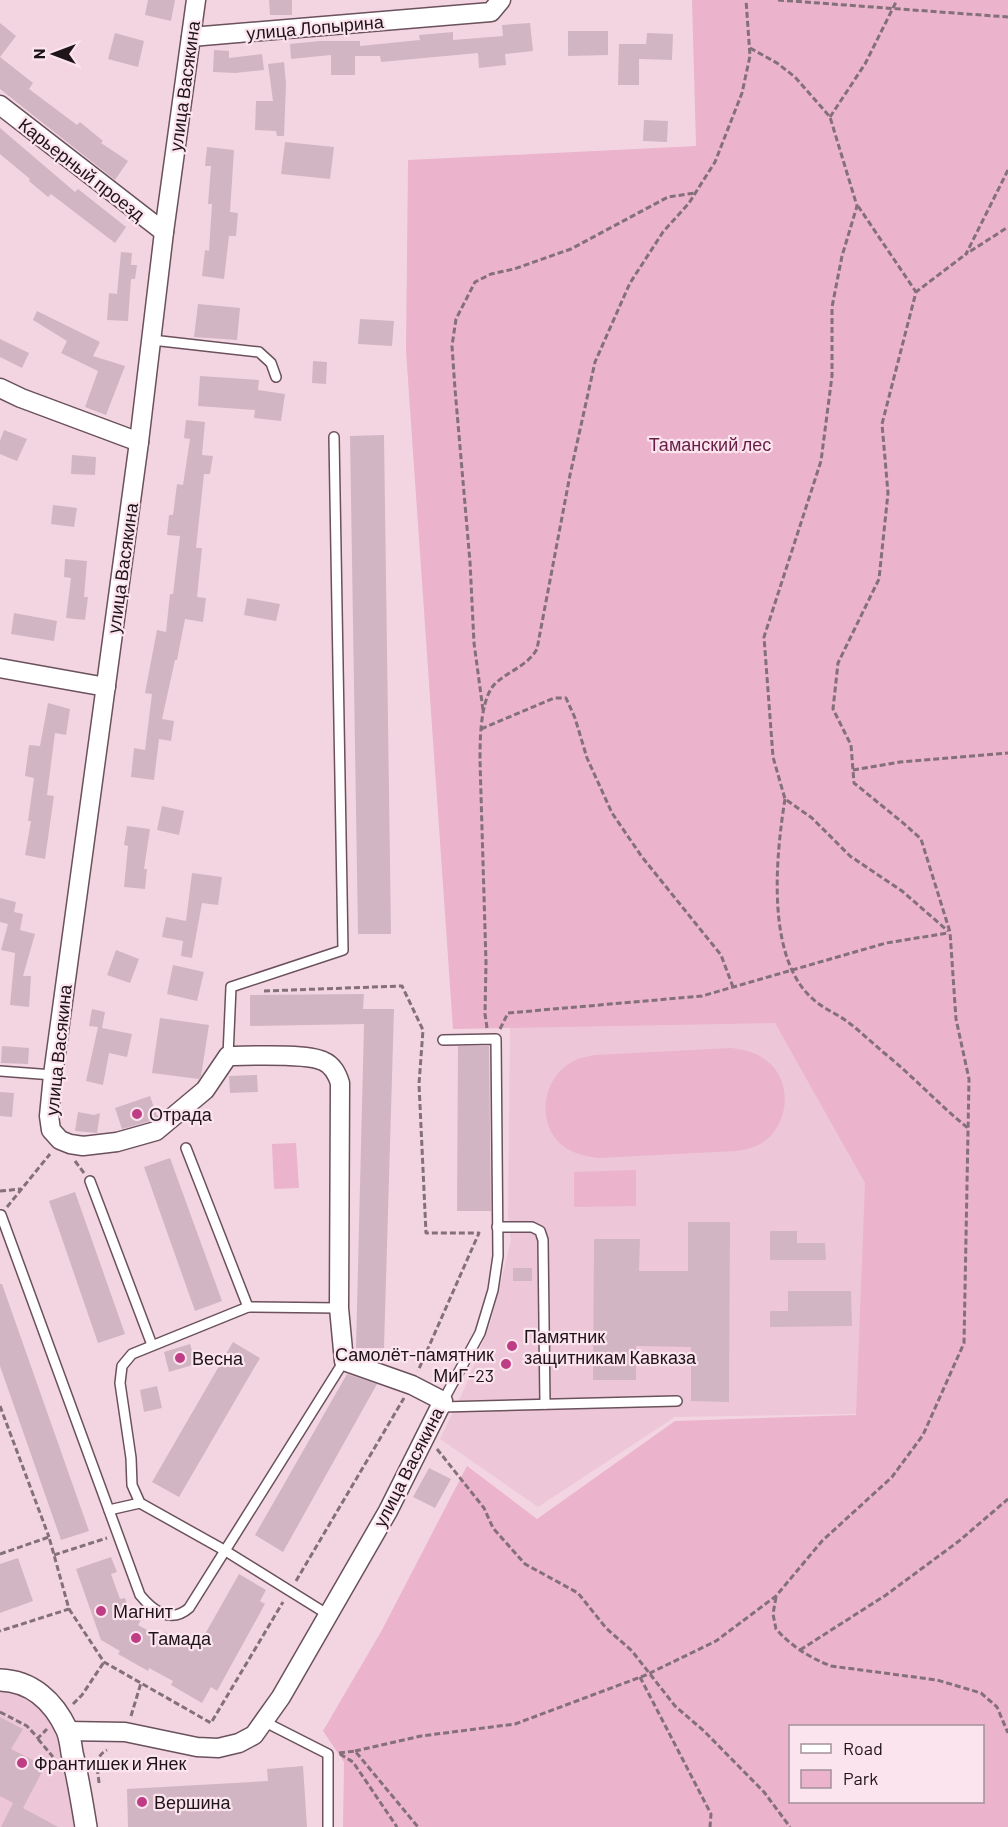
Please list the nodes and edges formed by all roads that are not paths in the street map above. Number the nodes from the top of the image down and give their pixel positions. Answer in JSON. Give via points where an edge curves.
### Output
{"nodes":[{"id":1,"x":196,"y":0,"type":"edge"},
{"id":2,"x":501,"y":0,"type":"edge"},
{"id":3,"x":439,"y":8,"type":"edge"},
{"id":4,"x":191,"y":37,"type":"junction"},
{"id":5,"x":0,"y":105,"type":"edge"},
{"id":6,"x":164,"y":232,"type":"junction"},
{"id":7,"x":152,"y":340,"type":"junction"},
{"id":8,"x":276,"y":377,"type":"dead end"},
{"id":9,"x":0,"y":388,"type":"edge"},
{"id":10,"x":334,"y":436,"type":"dead end"},
{"id":11,"x":139,"y":442,"type":"junction"},
{"id":12,"x":0,"y":668,"type":"edge"},
{"id":13,"x":106,"y":687,"type":"junction"},
{"id":14,"x":444,"y":1040,"type":"dead end"},
{"id":15,"x":228,"y":1056,"type":"junction"},
{"id":16,"x":0,"y":1071,"type":"edge"},
{"id":17,"x":52,"y":1075,"type":"junction"},
{"id":18,"x":186,"y":1148,"type":"dead end"},
{"id":19,"x":90,"y":1181,"type":"dead end"},
{"id":20,"x":1,"y":1215,"type":"edge"},
{"id":21,"x":496,"y":1227,"type":"junction"},
{"id":22,"x":248,"y":1307,"type":"junction"},
{"id":23,"x":339,"y":1308,"type":"junction"},
{"id":24,"x":152,"y":1345,"type":"junction"},
{"id":25,"x":344,"y":1361,"type":"junction"},
{"id":26,"x":677,"y":1401,"type":"dead end"},
{"id":27,"x":442,"y":1404,"type":"junction"},
{"id":28,"x":545,"y":1404,"type":"junction"},
{"id":29,"x":140,"y":1503,"type":"junction"},
{"id":30,"x":109,"y":1510,"type":"junction"},
{"id":31,"x":224,"y":1550,"type":"junction"},
{"id":32,"x":327,"y":1614,"type":"junction"},
{"id":33,"x":5,"y":1680,"type":"edge"},
{"id":34,"x":263,"y":1721,"type":"junction"},
{"id":35,"x":67,"y":1731,"type":"junction"},
{"id":36,"x":86,"y":1827,"type":"edge"},
{"id":37,"x":328,"y":1827,"type":"edge"}],
"edges":[{"from":1,"to":4,"type":"street","name":"улица Васякина"},
{"from":2,"to":3,"type":"street","name":"улица Лопырина","via":[[491,12]]},
{"from":3,"to":4,"type":"street","name":"улица Лопырина"},
{"from":4,"to":6,"type":"street","name":"улица Васякина"},
{"from":5,"to":6,"type":"street","name":"Карьерный проезд"},
{"from":6,"to":7,"type":"street","name":"улица Васякина"},
{"from":7,"to":8,"type":"lane","via":[[259,352],[271,363]]},
{"from":7,"to":11,"type":"street","name":"улица Васякина"},
{"from":9,"to":11,"type":"street"},
{"from":10,"to":15,"type":"lane","via":[[343,950],[231,987]]},
{"from":11,"to":13,"type":"street","name":"улица Васякина"},
{"from":12,"to":13,"type":"street"},
{"from":13,"to":17,"type":"street","name":"улица Васякина"},
{"from":14,"to":21,"type":"lane","via":[[492,1039]]},
{"from":15,"to":17,"type":"street","name":"улица Васякина","via":[[205,1090],[156,1131],[83,1146],[60,1140],[51,1130]]},
{"from":15,"to":23,"type":"street","via":[[311,1057],[325,1061],[336,1071],[340,1083]]},
{"from":16,"to":17,"type":"lane"},
{"from":18,"to":22,"type":"lane"},
{"from":19,"to":24,"type":"lane"},
{"from":20,"to":30,"type":"lane"},
{"from":21,"to":27,"type":"lane","via":[[498,1256],[493,1290],[480,1333]]},
{"from":21,"to":28,"type":"lane","via":[[532,1227],[540,1231],[543,1240]]},
{"from":22,"to":23,"type":"lane"},
{"from":22,"to":24,"type":"lane"},
{"from":23,"to":25,"type":"street"},
{"from":24,"to":29,"type":"lane","via":[[132,1354],[122,1366],[120,1383],[132,1458],[132,1485]]},
{"from":25,"to":27,"type":"street","name":"улица Васякина","via":[[412,1385]]},
{"from":25,"to":31,"type":"lane"},
{"from":26,"to":28,"type":"lane"},
{"from":27,"to":28,"type":"lane"},
{"from":27,"to":32,"type":"street","name":"улица Васякина","via":[[388,1510]]},
{"from":29,"to":30,"type":"lane"},
{"from":29,"to":31,"type":"lane"},
{"from":30,"to":31,"type":"lane","via":[[140,1595],[151,1608],[172,1616],[189,1608]]},
{"from":31,"to":32,"type":"lane"},
{"from":32,"to":34,"type":"street","name":"улица Васякина","via":[[281,1697]]},
{"from":33,"to":35,"type":"street","via":[[27,1685],[45,1696]]},
{"from":34,"to":35,"type":"street","name":"улица Васякина","via":[[254,1735],[218,1748],[125,1732]]},
{"from":34,"to":37,"type":"lane","via":[[328,1754]]},
{"from":35,"to":36,"type":"street"}]}
